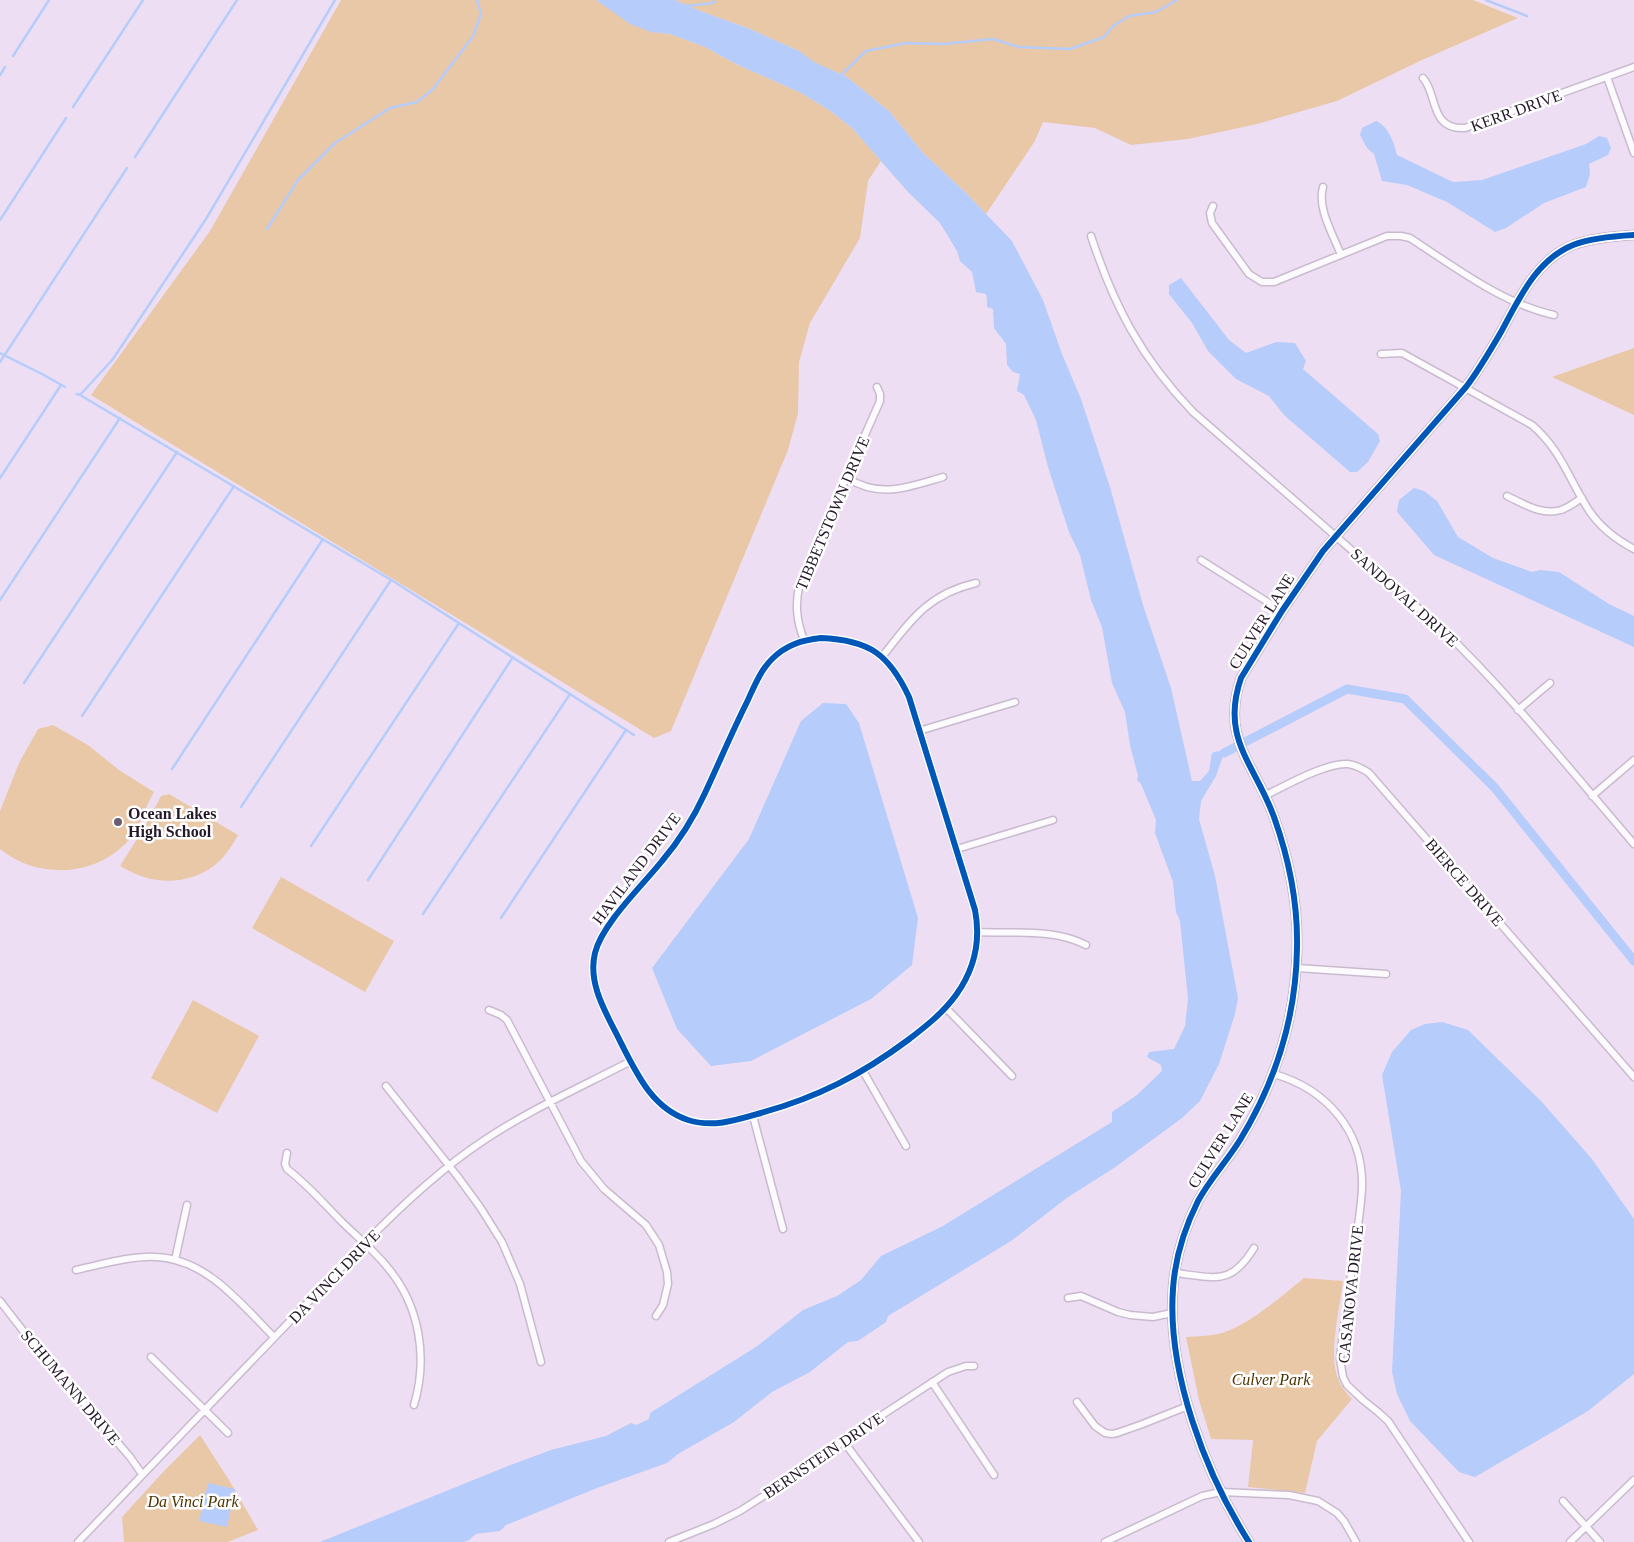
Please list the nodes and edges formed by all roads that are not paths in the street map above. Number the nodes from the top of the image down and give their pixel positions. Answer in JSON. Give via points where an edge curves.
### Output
{"nodes":[{"id":1,"x":1634,"y":67,"type":"edge"},
{"id":2,"x":1607,"y":77,"type":"junction"},
{"id":3,"x":1423,"y":78,"type":"dead end"},
{"id":4,"x":1634,"y":153,"type":"edge"},
{"id":5,"x":1323,"y":187,"type":"dead end"},
{"id":6,"x":1213,"y":206,"type":"dead end"},
{"id":7,"x":1634,"y":235,"type":"edge"},
{"id":8,"x":1091,"y":236,"type":"dead end"},
{"id":9,"x":1341,"y":255,"type":"junction"},
{"id":10,"x":1516,"y":303,"type":"junction"},
{"id":11,"x":1554,"y":314,"type":"dead end"},
{"id":12,"x":1381,"y":354,"type":"dead end"},
{"id":13,"x":877,"y":387,"type":"dead end"},
{"id":14,"x":1466,"y":388,"type":"junction"},
{"id":15,"x":943,"y":477,"type":"dead end"},
{"id":16,"x":847,"y":478,"type":"junction"},
{"id":17,"x":1508,"y":496,"type":"dead end"},
{"id":18,"x":1582,"y":498,"type":"junction"},
{"id":19,"x":1335,"y":536,"type":"junction"},
{"id":20,"x":1634,"y":549,"type":"edge"},
{"id":21,"x":1201,"y":560,"type":"dead end"},
{"id":22,"x":976,"y":583,"type":"dead end"},
{"id":23,"x":1282,"y":611,"type":"junction"},
{"id":24,"x":804,"y":640,"type":"junction"},
{"id":25,"x":882,"y":657,"type":"junction"},
{"id":26,"x":1550,"y":684,"type":"dead end"},
{"id":27,"x":1015,"y":702,"type":"dead end"},
{"id":28,"x":1518,"y":710,"type":"junction"},
{"id":29,"x":920,"y":731,"type":"junction"},
{"id":30,"x":1634,"y":760,"type":"edge"},
{"id":31,"x":1264,"y":796,"type":"junction"},
{"id":32,"x":1592,"y":796,"type":"junction"},
{"id":33,"x":1052,"y":820,"type":"dead end"},
{"id":34,"x":1634,"y":844,"type":"edge"},
{"id":35,"x":957,"y":849,"type":"junction"},
{"id":36,"x":978,"y":932,"type":"junction"},
{"id":37,"x":1086,"y":945,"type":"dead end"},
{"id":38,"x":1297,"y":968,"type":"junction"},
{"id":39,"x":1386,"y":974,"type":"dead end"},
{"id":40,"x":946,"y":1008,"type":"junction"},
{"id":41,"x":489,"y":1010,"type":"dead end"},
{"id":42,"x":631,"y":1061,"type":"junction"},
{"id":43,"x":863,"y":1071,"type":"junction"},
{"id":44,"x":1274,"y":1074,"type":"junction"},
{"id":45,"x":1012,"y":1076,"type":"dead end"},
{"id":46,"x":1634,"y":1077,"type":"edge"},
{"id":47,"x":386,"y":1086,"type":"dead end"},
{"id":48,"x":550,"y":1103,"type":"junction"},
{"id":49,"x":753,"y":1116,"type":"junction"},
{"id":50,"x":906,"y":1146,"type":"dead end"},
{"id":51,"x":286,"y":1153,"type":"dead end"},
{"id":52,"x":449,"y":1166,"type":"junction"},
{"id":53,"x":188,"y":1206,"type":"dead end"},
{"id":54,"x":783,"y":1229,"type":"dead end"},
{"id":55,"x":364,"y":1244,"type":"junction"},
{"id":56,"x":1254,"y":1248,"type":"dead end"},
{"id":57,"x":175,"y":1260,"type":"junction"},
{"id":58,"x":76,"y":1270,"type":"dead end"},
{"id":59,"x":1175,"y":1274,"type":"junction"},
{"id":60,"x":1068,"y":1298,"type":"dead end"},
{"id":61,"x":0,"y":1301,"type":"edge"},
{"id":62,"x":1172,"y":1313,"type":"junction"},
{"id":63,"x":656,"y":1316,"type":"dead end"},
{"id":64,"x":274,"y":1337,"type":"junction"},
{"id":65,"x":151,"y":1357,"type":"dead end"},
{"id":66,"x":541,"y":1362,"type":"dead end"},
{"id":67,"x":974,"y":1366,"type":"dead end"},
{"id":68,"x":932,"y":1382,"type":"junction"},
{"id":69,"x":1077,"y":1402,"type":"dead end"},
{"id":70,"x":414,"y":1405,"type":"dead end"},
{"id":71,"x":1188,"y":1406,"type":"junction"},
{"id":72,"x":205,"y":1410,"type":"junction"},
{"id":73,"x":228,"y":1433,"type":"dead end"},
{"id":74,"x":844,"y":1442,"type":"junction"},
{"id":75,"x":142,"y":1474,"type":"junction"},
{"id":76,"x":994,"y":1475,"type":"dead end"},
{"id":77,"x":1634,"y":1480,"type":"edge"},
{"id":78,"x":1221,"y":1492,"type":"junction"},
{"id":79,"x":1563,"y":1500,"type":"dead end"},
{"id":80,"x":1586,"y":1526,"type":"junction"},
{"id":81,"x":78,"y":1542,"type":"edge"},
{"id":82,"x":669,"y":1542,"type":"edge"},
{"id":83,"x":919,"y":1542,"type":"edge"},
{"id":84,"x":1104,"y":1542,"type":"edge"},
{"id":85,"x":1249,"y":1542,"type":"edge"},
{"id":86,"x":1356,"y":1542,"type":"edge"},
{"id":87,"x":1469,"y":1542,"type":"edge"},
{"id":88,"x":1570,"y":1542,"type":"edge"},
{"id":89,"x":1600,"y":1542,"type":"edge"}],
"edges":[{"from":1,"to":2,"type":"street","name":"KERR DRIVE"},
{"from":2,"to":3,"type":"street","name":"KERR DRIVE","via":[[1459,129],[1448,125],[1437,112],[1430,88]]},
{"from":2,"to":4,"type":"street"},
{"from":5,"to":9,"type":"street","via":[[1322,207]]},
{"from":6,"to":9,"type":"street","via":[[1210,213],[1212,223],[1248,274],[1262,282],[1274,282]]},
{"from":7,"to":10,"type":"street","name":"CULVER LANE","via":[[1584,241],[1563,250],[1543,265]]},
{"from":8,"to":19,"type":"street","name":"SANDOVAL DRIVE","via":[[1118,307],[1159,374],[1193,412]]},
{"from":9,"to":10,"type":"street","via":[[1387,236],[1410,238]]},
{"from":10,"to":11,"type":"street"},
{"from":10,"to":14,"type":"street","name":"CULVER LANE"},
{"from":12,"to":14,"type":"street","via":[[1402,353]]},
{"from":13,"to":16,"type":"street","name":"TIBBETSTOWN DRIVE","via":[[880,401]]},
{"from":14,"to":18,"type":"street","via":[[1525,420],[1543,434]]},
{"from":14,"to":19,"type":"street","name":"CULVER LANE"},
{"from":15,"to":16,"type":"street","via":[[886,490],[865,487]]},
{"from":16,"to":24,"type":"street","name":"TIBBETSTOWN DRIVE","via":[[800,582],[796,609]]},
{"from":17,"to":18,"type":"street","via":[[1537,510],[1550,512],[1563,510]]},
{"from":18,"to":20,"type":"street","via":[[1599,523]]},
{"from":19,"to":23,"type":"street","name":"CULVER LANE"},
{"from":19,"to":28,"type":"street","name":"SANDOVAL DRIVE","via":[[1440,627]]},
{"from":21,"to":23,"type":"street"},
{"from":22,"to":25,"type":"street","via":[[949,591],[928,604]]},
{"from":23,"to":31,"type":"street","name":"CULVER LANE","via":[[1239,684],[1234,703],[1237,738]]},
{"from":24,"to":25,"type":"street","name":"HAVILAND DRIVE","via":[[853,641]]},
{"from":24,"to":42,"type":"street","name":"HAVILAND DRIVE","via":[[782,650],[765,667],[688,824],[599,941],[593,960],[596,988]]},
{"from":25,"to":29,"type":"street","name":"HAVILAND DRIVE","via":[[903,684]]},
{"from":26,"to":28,"type":"street"},
{"from":27,"to":29,"type":"street"},
{"from":28,"to":32,"type":"street","name":"SANDOVAL DRIVE"},
{"from":29,"to":35,"type":"street","name":"HAVILAND DRIVE"},
{"from":30,"to":32,"type":"street"},
{"from":31,"to":38,"type":"street","name":"CULVER LANE","via":[[1281,838],[1292,885]]},
{"from":31,"to":46,"type":"street","name":"BIERCE DRIVE","via":[[1330,766],[1350,764],[1370,773]]},
{"from":32,"to":34,"type":"street","name":"SANDOVAL DRIVE"},
{"from":33,"to":35,"type":"street"},
{"from":35,"to":36,"type":"street","name":"HAVILAND DRIVE","via":[[976,910]]},
{"from":36,"to":37,"type":"street","via":[[1052,934]]},
{"from":36,"to":40,"type":"street","name":"HAVILAND DRIVE","via":[[971,968]]},
{"from":38,"to":39,"type":"street"},
{"from":38,"to":44,"type":"street","name":"CULVER LANE","via":[[1288,1026]]},
{"from":40,"to":43,"type":"street","name":"HAVILAND DRIVE"},
{"from":40,"to":45,"type":"street"},
{"from":41,"to":48,"type":"street","via":[[507,1020]]},
{"from":42,"to":48,"type":"street","name":"DA VINCI DRIVE"},
{"from":42,"to":49,"type":"street","name":"HAVILAND DRIVE","via":[[648,1091],[678,1116],[713,1124]]},
{"from":43,"to":49,"type":"street","name":"HAVILAND DRIVE","via":[[792,1104]]},
{"from":43,"to":50,"type":"street"},
{"from":44,"to":59,"type":"street","name":"CULVER LANE","via":[[1253,1118],[1196,1206],[1183,1236]]},
{"from":44,"to":87,"type":"street","name":"CASANOVA DRIVE","via":[[1311,1090],[1332,1108],[1350,1134],[1359,1159],[1362,1188],[1340,1359],[1343,1377],[1352,1390],[1388,1421]]},
{"from":47,"to":52,"type":"street"},
{"from":48,"to":52,"type":"street","name":"DA VINCI DRIVE","via":[[482,1141]]},
{"from":48,"to":63,"type":"street","via":[[581,1161],[617,1201],[646,1225],[656,1240],[664,1259],[668,1284],[663,1305]]},
{"from":49,"to":54,"type":"street"},
{"from":51,"to":55,"type":"street","via":[[287,1169]]},
{"from":52,"to":55,"type":"street","name":"DA VINCI DRIVE"},
{"from":52,"to":66,"type":"street","via":[[502,1242],[520,1284]]},
{"from":53,"to":57,"type":"street"},
{"from":55,"to":64,"type":"street","name":"DA VINCI DRIVE"},
{"from":55,"to":70,"type":"street","via":[[388,1268],[411,1306],[421,1357]]},
{"from":56,"to":59,"type":"street","via":[[1234,1272],[1219,1278]]},
{"from":57,"to":58,"type":"street","via":[[144,1257]]},
{"from":57,"to":64,"type":"street","via":[[200,1270],[223,1286]]},
{"from":59,"to":62,"type":"street","name":"CULVER LANE"},
{"from":60,"to":62,"type":"street","via":[[1081,1296],[1130,1315]]},
{"from":61,"to":75,"type":"street","name":"SCHUMANN DRIVE"},
{"from":62,"to":71,"type":"street","name":"CULVER LANE","via":[[1178,1364]]},
{"from":64,"to":72,"type":"street","name":"DA VINCI DRIVE"},
{"from":65,"to":72,"type":"street"},
{"from":67,"to":68,"type":"street","name":"BERNSTEIN DRIVE","via":[[955,1369]]},
{"from":68,"to":74,"type":"street","name":"BERNSTEIN DRIVE"},
{"from":68,"to":76,"type":"street"},
{"from":69,"to":71,"type":"street","via":[[1094,1426],[1112,1434]]},
{"from":71,"to":78,"type":"street","name":"CULVER LANE"},
{"from":72,"to":73,"type":"street"},
{"from":72,"to":75,"type":"street","name":"DA VINCI DRIVE"},
{"from":74,"to":82,"type":"street","name":"BERNSTEIN DRIVE","via":[[740,1511]]},
{"from":74,"to":83,"type":"street"},
{"from":75,"to":81,"type":"street","name":"DA VINCI DRIVE"},
{"from":77,"to":80,"type":"street"},
{"from":78,"to":84,"type":"street","via":[[1202,1496]]},
{"from":78,"to":85,"type":"street","name":"CULVER LANE"},
{"from":78,"to":86,"type":"street","via":[[1289,1495],[1318,1501],[1337,1512]]},
{"from":79,"to":80,"type":"street"},
{"from":80,"to":88,"type":"street"},
{"from":80,"to":89,"type":"street"}]}
